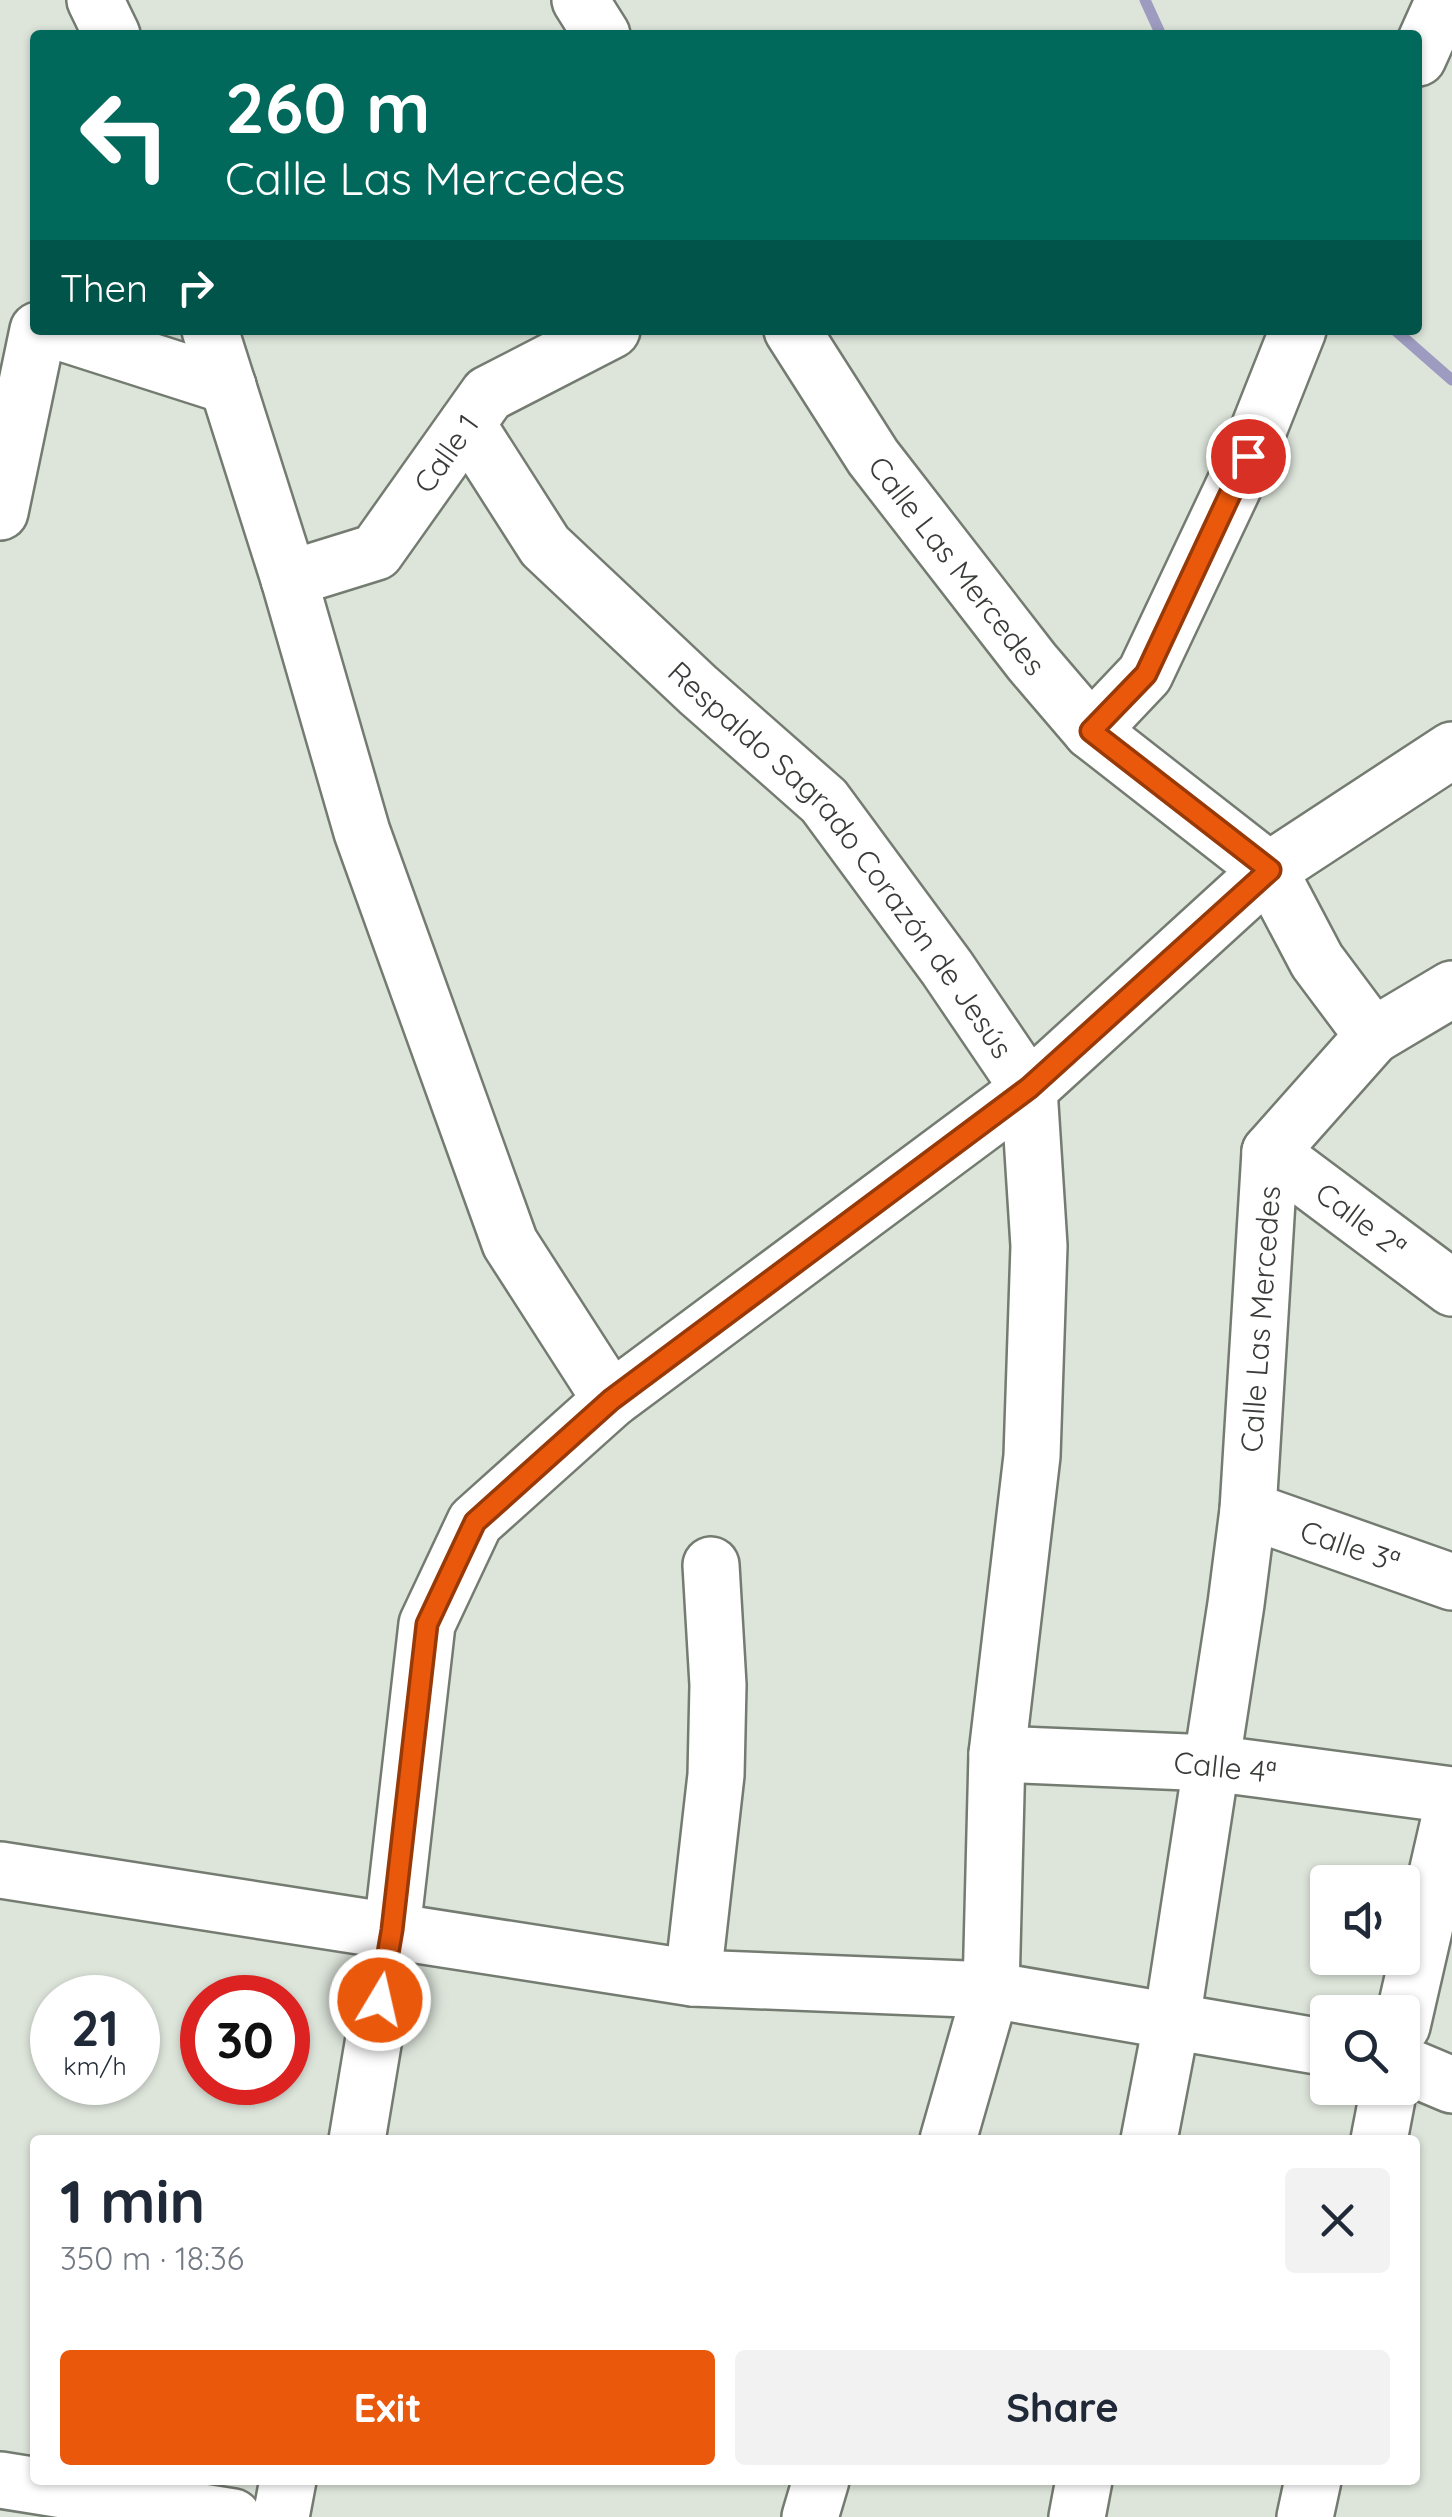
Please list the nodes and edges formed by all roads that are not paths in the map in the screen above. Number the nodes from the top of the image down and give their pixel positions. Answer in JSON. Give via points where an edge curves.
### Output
{"nodes":[{"id":1,"x":96,"y":0,"type":"edge"},
{"id":2,"x":580,"y":0,"type":"edge"},
{"id":3,"x":1444,"y":0,"type":"edge"},
{"id":4,"x":110,"y":30,"type":"edge"},
{"id":5,"x":599,"y":30,"type":"edge"},
{"id":6,"x":1422,"y":49,"type":"edge"},
{"id":7,"x":0,"y":312,"type":"edge"},
{"id":8,"x":30,"y":324,"type":"edge"},
{"id":9,"x":34,"y":335,"type":"edge"},
{"id":10,"x":69,"y":335,"type":"edge"},
{"id":11,"x":212,"y":335,"type":"edge"},
{"id":12,"x":602,"y":335,"type":"edge"},
{"id":13,"x":795,"y":335,"type":"edge"},
{"id":14,"x":1296,"y":335,"type":"edge"},
{"id":15,"x":228,"y":386,"type":"junction"},
{"id":16,"x":467,"y":424,"type":"junction"},
{"id":17,"x":0,"y":512,"type":"edge"},
{"id":18,"x":289,"y":580,"type":"junction"},
{"id":19,"x":1091,"y":731,"type":"junction"},
{"id":20,"x":1452,"y":750,"type":"edge"},
{"id":21,"x":1270,"y":870,"type":"junction"},
{"id":22,"x":1452,"y":989,"type":"edge"},
{"id":23,"x":1374,"y":1036,"type":"junction"},
{"id":24,"x":1029,"y":1088,"type":"junction"},
{"id":25,"x":1270,"y":1152,"type":"junction"},
{"id":26,"x":1452,"y":1288,"type":"edge"},
{"id":27,"x":611,"y":1400,"type":"junction"},
{"id":28,"x":1248,"y":1510,"type":"junction"},
{"id":29,"x":711,"y":1566,"type":"dead end"},
{"id":30,"x":1452,"y":1582,"type":"edge"},
{"id":31,"x":997,"y":1754,"type":"junction"},
{"id":32,"x":1211,"y":1763,"type":"junction"},
{"id":33,"x":1452,"y":1795,"type":"edge"},
{"id":34,"x":1452,"y":1808,"type":"edge"},
{"id":35,"x":0,"y":1870,"type":"edge"},
{"id":36,"x":392,"y":1930,"type":"junction"},
{"id":37,"x":693,"y":1978,"type":"junction"},
{"id":38,"x":992,"y":1990,"type":"junction"},
{"id":39,"x":1409,"y":1995,"type":"edge"},
{"id":40,"x":1172,"y":2020,"type":"junction"},
{"id":41,"x":1310,"y":2045,"type":"edge"},
{"id":42,"x":1420,"y":2072,"type":"edge"},
{"id":43,"x":1452,"y":2086,"type":"edge"},
{"id":44,"x":1386,"y":2105,"type":"edge"},
{"id":45,"x":358,"y":2135,"type":"edge"},
{"id":46,"x":949,"y":2135,"type":"edge"},
{"id":47,"x":1150,"y":2135,"type":"edge"},
{"id":48,"x":1380,"y":2135,"type":"edge"},
{"id":49,"x":0,"y":2480,"type":"edge"},
{"id":50,"x":30,"y":2485,"type":"edge"},
{"id":51,"x":32,"y":2485,"type":"edge"},
{"id":52,"x":287,"y":2485,"type":"edge"},
{"id":53,"x":820,"y":2485,"type":"edge"},
{"id":54,"x":1083,"y":2485,"type":"edge"},
{"id":55,"x":1311,"y":2485,"type":"edge"},
{"id":56,"x":234,"y":2517,"type":"edge"},
{"id":57,"x":280,"y":2517,"type":"edge"},
{"id":58,"x":810,"y":2517,"type":"edge"},
{"id":59,"x":1076,"y":2517,"type":"edge"},
{"id":60,"x":1305,"y":2517,"type":"edge"}],
"edges":[{"from":1,"to":4,"type":"street"},
{"from":2,"to":5,"type":"street"},
{"from":3,"to":6,"type":"street"},
{"from":7,"to":8,"type":"street"},
{"from":9,"to":17,"type":"street"},
{"from":10,"to":15,"type":"street"},
{"from":11,"to":15,"type":"street"},
{"from":12,"to":16,"type":"street","name":"Calle 1","via":[[488,394]]},
{"from":13,"to":19,"type":"street","name":"Calle Las Mercedes","via":[[873,457]]},
{"from":14,"to":19,"type":"street","via":[[1248,456],[1146,674]]},
{"from":15,"to":18,"type":"street"},
{"from":16,"to":18,"type":"street","name":"Calle 1","via":[[376,552]]},
{"from":16,"to":24,"type":"street","name":"Respaldo Sagrado Corazón de Jesús","via":[[545,546],[824,801]]},
{"from":18,"to":27,"type":"street","via":[[362,832],[510,1243]]},
{"from":19,"to":21,"type":"street","name":"Calle Las Mercedes"},
{"from":20,"to":21,"type":"street"},
{"from":21,"to":23,"type":"street","name":"Calle Las Mercedes","via":[[1317,961]]},
{"from":21,"to":24,"type":"street"},
{"from":22,"to":23,"type":"street"},
{"from":23,"to":25,"type":"street","name":"Calle Las Mercedes"},
{"from":24,"to":27,"type":"street"},
{"from":24,"to":31,"type":"street","name":"Respaldo Sagrado Corazón de Jesús","via":[[1039,1246],[1032,1456]]},
{"from":25,"to":26,"type":"street","name":"Calle 2ª"},
{"from":25,"to":28,"type":"street","name":"Calle Las Mercedes"},
{"from":27,"to":36,"type":"street","via":[[475,1522],[427,1624]]},
{"from":28,"to":30,"type":"street","name":"Calle 3ª"},
{"from":28,"to":32,"type":"street","name":"Calle Las Mercedes"},
{"from":29,"to":37,"type":"street","via":[[716,1775]]},
{"from":31,"to":32,"type":"street","name":"Calle 4ª"},
{"from":31,"to":38,"type":"street","name":"Respaldo Sagrado Corazón de Jesús"},
{"from":32,"to":33,"type":"street","name":"Calle 4ª"},
{"from":32,"to":40,"type":"street","name":"Calle Las Mercedes"},
{"from":34,"to":39,"type":"street"},
{"from":35,"to":36,"type":"street"},
{"from":36,"to":37,"type":"street"},
{"from":36,"to":45,"type":"street"},
{"from":37,"to":38,"type":"street"},
{"from":38,"to":40,"type":"street"},
{"from":38,"to":46,"type":"street","name":"Respaldo Sagrado Corazón de Jesús"},
{"from":40,"to":41,"type":"street"},
{"from":40,"to":47,"type":"street","name":"Calle Las Mercedes"},
{"from":42,"to":43,"type":"street"},
{"from":44,"to":48,"type":"street"},
{"from":49,"to":50,"type":"street"},
{"from":51,"to":56,"type":"street"},
{"from":52,"to":57,"type":"street"},
{"from":53,"to":58,"type":"street"},
{"from":54,"to":59,"type":"street"},
{"from":55,"to":60,"type":"street"}]}
